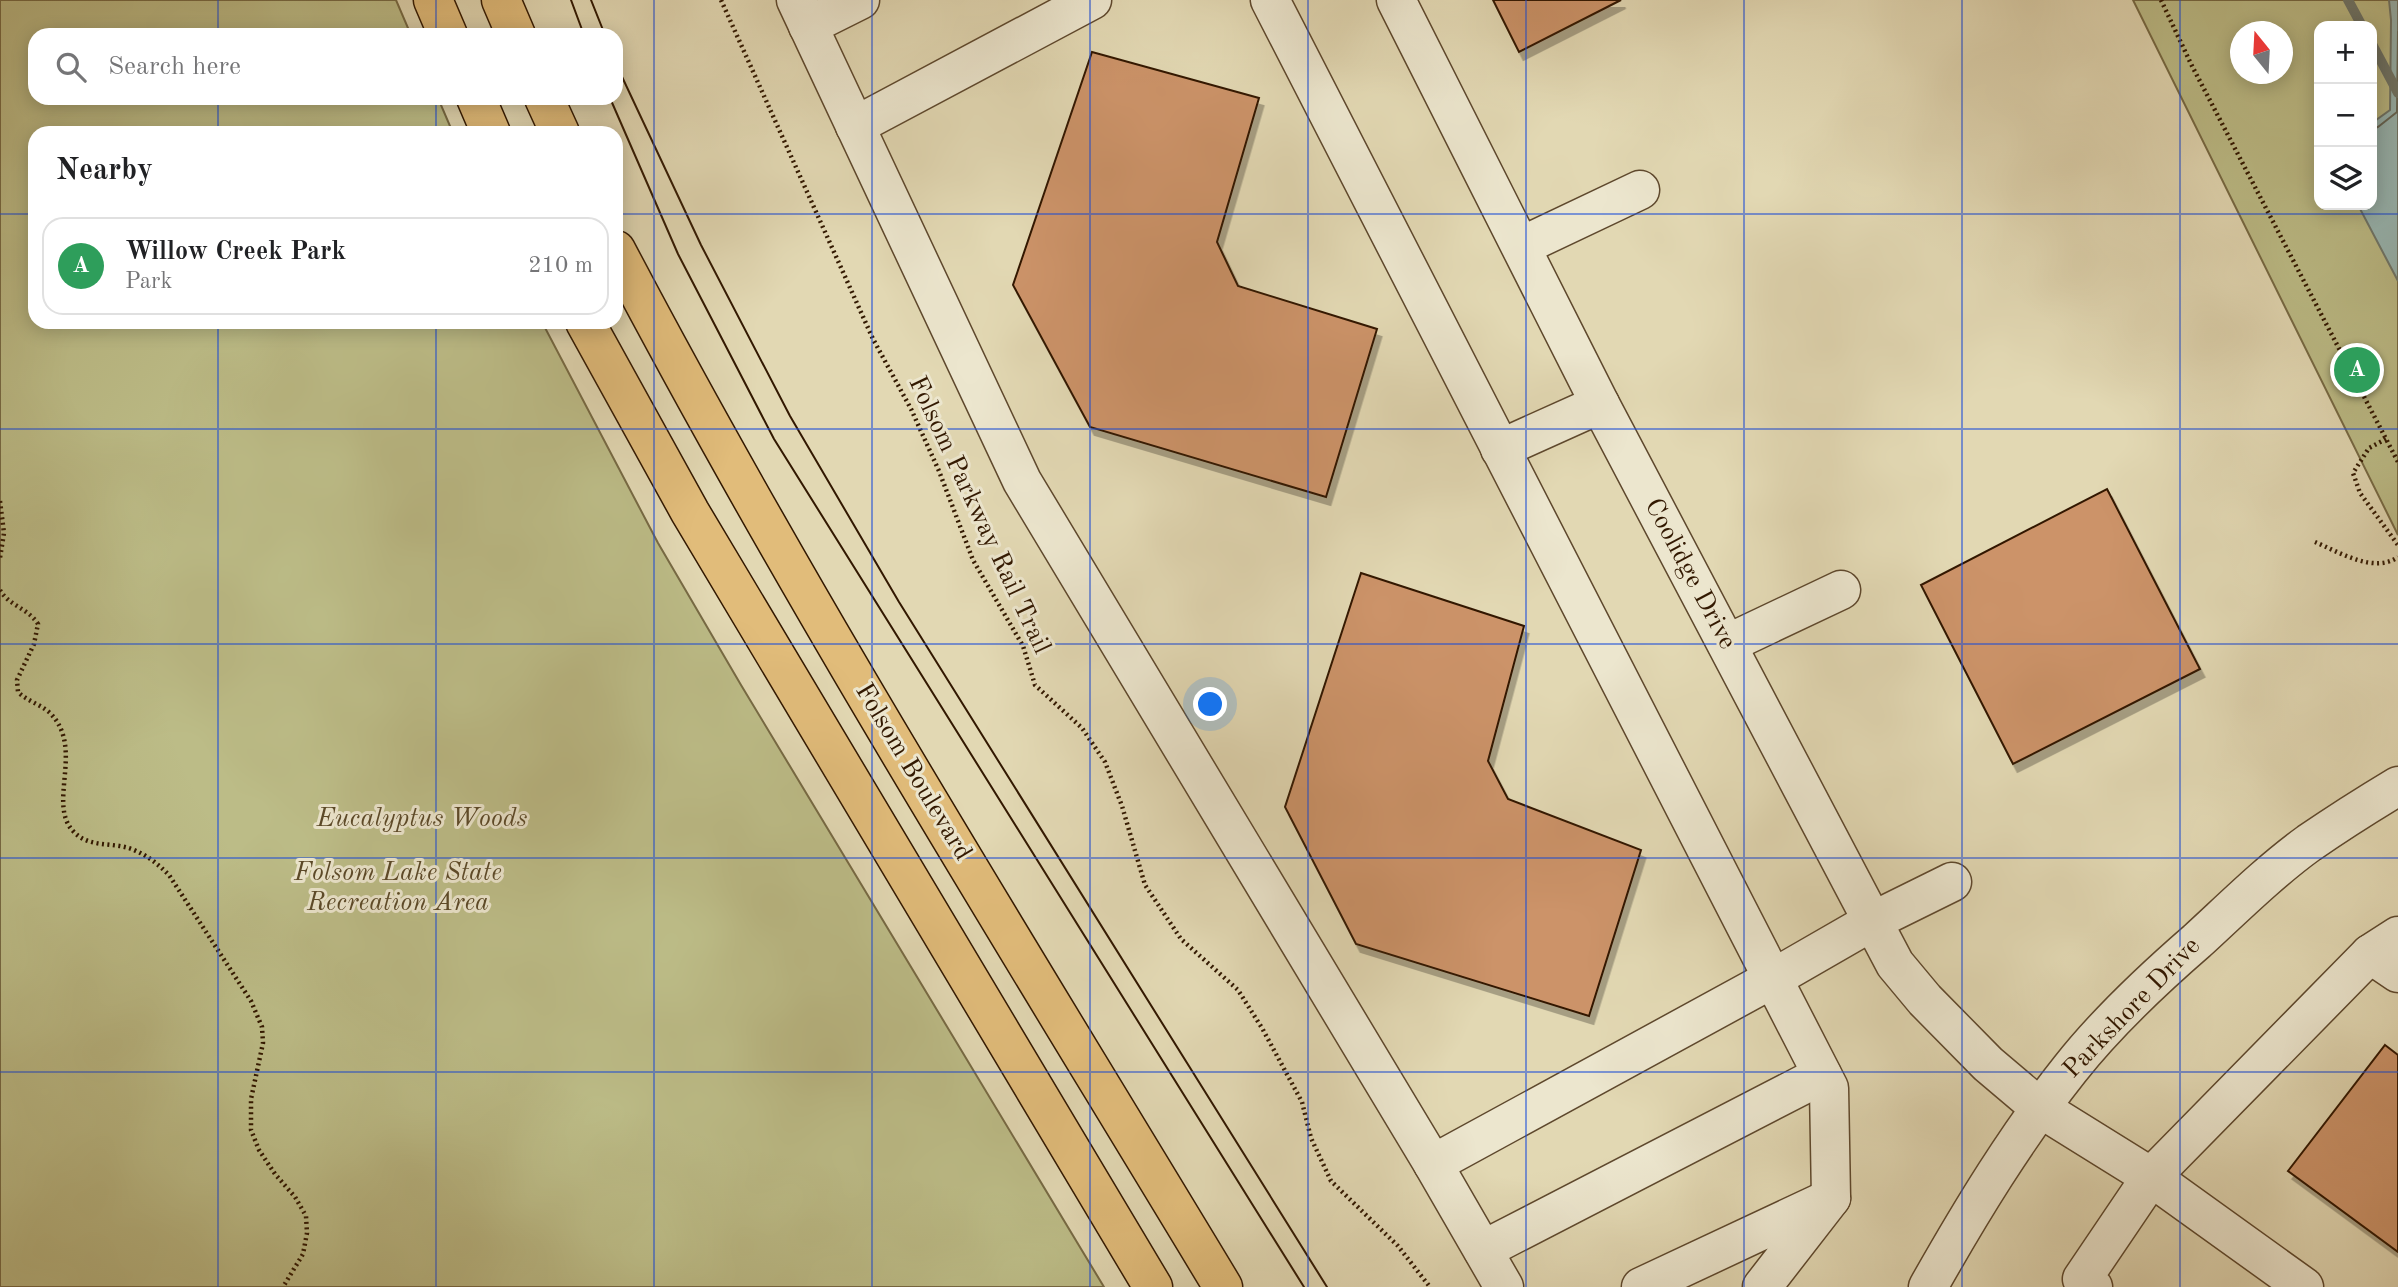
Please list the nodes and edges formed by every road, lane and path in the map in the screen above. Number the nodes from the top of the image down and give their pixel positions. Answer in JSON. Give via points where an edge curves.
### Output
{"nodes":[{"id":1,"x":433,"y":0,"type":"edge"},
{"id":2,"x":501,"y":0,"type":"edge"},
{"id":3,"x":721,"y":0,"type":"edge"},
{"id":4,"x":860,"y":0,"type":"edge"},
{"id":5,"x":1092,"y":0,"type":"edge"},
{"id":6,"x":1270,"y":0,"type":"edge"},
{"id":7,"x":1396,"y":0,"type":"edge"},
{"id":8,"x":2161,"y":0,"type":"edge"},
{"id":9,"x":802,"y":13,"type":"edge"},
{"id":10,"x":446,"y":28,"type":"edge"},
{"id":11,"x":513,"y":28,"type":"edge"},
{"id":12,"x":479,"y":105,"type":"edge"},
{"id":13,"x":547,"y":105,"type":"edge"},
{"id":14,"x":488,"y":126,"type":"edge"},
{"id":15,"x":557,"y":126,"type":"edge"},
{"id":16,"x":855,"y":126,"type":"junction"},
{"id":17,"x":1640,"y":190,"type":"dead end"},
{"id":18,"x":1522,"y":246,"type":"junction"},
{"id":19,"x":623,"y":263,"type":"edge"},
{"id":20,"x":589,"y":329,"type":"edge"},
{"id":21,"x":1600,"y":404,"type":"junction"},
{"id":22,"x":2386,"y":439,"type":"junction"},
{"id":23,"x":1500,"y":449,"type":"junction"},
{"id":24,"x":2398,"y":461,"type":"edge"},
{"id":25,"x":0,"y":502,"type":"edge"},
{"id":26,"x":2315,"y":542,"type":"dead end"},
{"id":27,"x":2398,"y":545,"type":"edge"},
{"id":28,"x":2398,"y":557,"type":"edge"},
{"id":29,"x":0,"y":558,"type":"edge"},
{"id":30,"x":0,"y":590,"type":"edge"},
{"id":31,"x":1841,"y":590,"type":"dead end"},
{"id":32,"x":1727,"y":644,"type":"junction"},
{"id":33,"x":2398,"y":786,"type":"edge"},
{"id":34,"x":1952,"y":882,"type":"dead end"},
{"id":35,"x":1871,"y":922,"type":"junction"},
{"id":36,"x":2389,"y":954,"type":"edge"},
{"id":37,"x":1773,"y":979,"type":"junction"},
{"id":38,"x":1822,"y":1075,"type":"junction"},
{"id":39,"x":2040,"y":1108,"type":"junction"},
{"id":40,"x":1433,"y":1164,"type":"junction"},
{"id":41,"x":2151,"y":1177,"type":"junction"},
{"id":42,"x":1831,"y":1198,"type":"junction"},
{"id":43,"x":1483,"y":1250,"type":"junction"},
{"id":44,"x":283,"y":1287,"type":"edge"},
{"id":45,"x":1153,"y":1287,"type":"edge"},
{"id":46,"x":1223,"y":1287,"type":"edge"},
{"id":47,"x":1430,"y":1287,"type":"edge"},
{"id":48,"x":1504,"y":1287,"type":"edge"},
{"id":49,"x":1641,"y":1287,"type":"edge"},
{"id":50,"x":1762,"y":1287,"type":"edge"},
{"id":51,"x":1928,"y":1287,"type":"edge"},
{"id":52,"x":2093,"y":1287,"type":"edge"},
{"id":53,"x":2304,"y":1287,"type":"edge"}],
"edges":[{"from":1,"to":10,"type":"main road"},
{"from":2,"to":11,"type":"main road"},
{"from":3,"to":47,"type":"path","name":"Folsom Parkway Rail Trail","via":[[873,339],[939,471],[973,560],[1023,646],[1035,684],[1082,728],[1105,762],[1145,885],[1181,939],[1238,990],[1262,1028],[1302,1102],[1311,1138],[1331,1181],[1398,1246]]},
{"from":4,"to":9,"type":"street"},
{"from":5,"to":16,"type":"street"},
{"from":6,"to":23,"type":"street"},
{"from":7,"to":18,"type":"street","name":"Coolidge Drive"},
{"from":8,"to":22,"type":"path"},
{"from":9,"to":16,"type":"street"},
{"from":12,"to":14,"type":"main road"},
{"from":13,"to":15,"type":"main road"},
{"from":16,"to":40,"type":"street","via":[[1022,481]]},
{"from":17,"to":18,"type":"street"},
{"from":18,"to":21,"type":"street","name":"Coolidge Drive"},
{"from":19,"to":46,"type":"main road","name":"Folsom Boulevard","via":[[748,494]]},
{"from":20,"to":45,"type":"main road","via":[[705,536]]},
{"from":21,"to":23,"type":"street"},
{"from":21,"to":32,"type":"street","name":"Coolidge Drive"},
{"from":22,"to":24,"type":"path"},
{"from":22,"to":27,"type":"path","via":[[2369,448],[2353,473],[2360,493]]},
{"from":23,"to":37,"type":"street"},
{"from":25,"to":29,"type":"path","via":[[4,533]]},
{"from":26,"to":28,"type":"path","via":[[2367,562],[2390,562]]},
{"from":30,"to":44,"type":"path","via":[[6,600],[32,614],[37,624],[34,644],[17,680],[18,692],[50,713],[64,738],[63,814],[71,830],[84,841],[131,849],[169,875],[257,1014],[263,1042],[251,1099],[251,1130],[259,1150],[295,1197],[307,1225],[303,1254]]},
{"from":31,"to":32,"type":"street"},
{"from":32,"to":35,"type":"street","name":"Coolidge Drive"},
{"from":33,"to":39,"type":"street","name":"Parkshore Drive","via":[[2307,844],[2160,973],[2082,1054]]},
{"from":34,"to":35,"type":"street"},
{"from":35,"to":37,"type":"street"},
{"from":35,"to":39,"type":"street","name":"Coolidge Drive","via":[[1895,964],[1925,1000],[1988,1064]]},
{"from":36,"to":41,"type":"street"},
{"from":37,"to":38,"type":"street"},
{"from":37,"to":40,"type":"street"},
{"from":38,"to":42,"type":"street","via":[[1829,1088]]},
{"from":38,"to":43,"type":"street"},
{"from":39,"to":41,"type":"street","name":"Coolidge Drive"},
{"from":39,"to":51,"type":"street","name":"Parkshore Drive"},
{"from":40,"to":43,"type":"street"},
{"from":41,"to":52,"type":"street","via":[[2082,1279]]},
{"from":41,"to":53,"type":"street","name":"Coolidge Drive"},
{"from":42,"to":49,"type":"street"},
{"from":42,"to":50,"type":"street"},
{"from":43,"to":48,"type":"street"}]}
